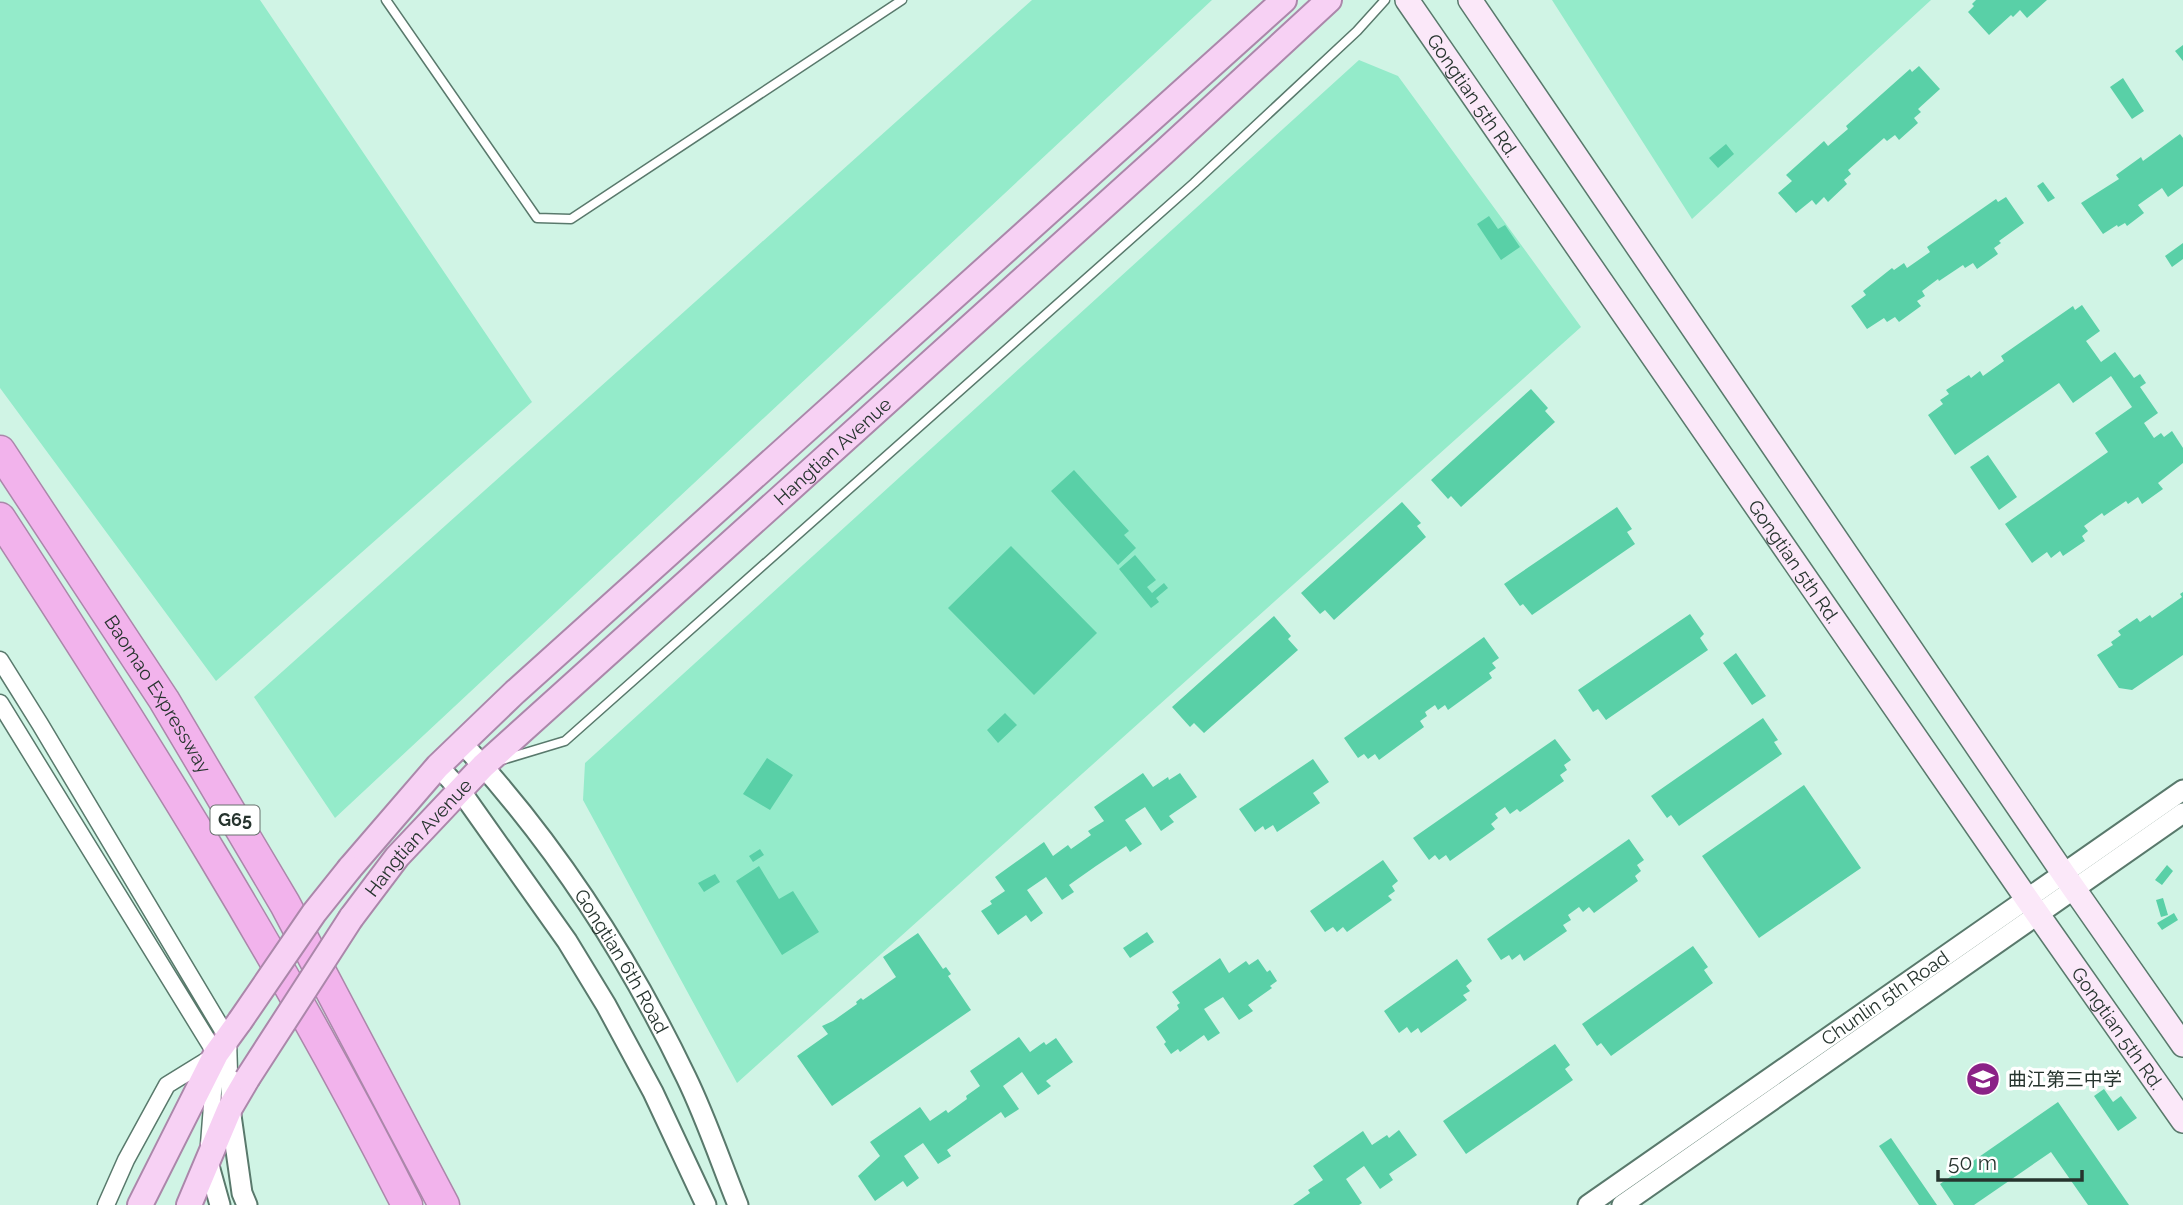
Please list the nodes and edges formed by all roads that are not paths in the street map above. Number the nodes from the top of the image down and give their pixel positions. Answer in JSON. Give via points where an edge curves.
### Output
{"nodes":[{"id":1,"x":386,"y":0,"type":"edge"},
{"id":2,"x":902,"y":0,"type":"edge"},
{"id":3,"x":1284,"y":0,"type":"edge"},
{"id":4,"x":1329,"y":0,"type":"edge"},
{"id":5,"x":1385,"y":0,"type":"edge"},
{"id":6,"x":1407,"y":0,"type":"edge"},
{"id":7,"x":1470,"y":0,"type":"edge"},
{"id":8,"x":0,"y":451,"type":"edge"},
{"id":9,"x":0,"y":518,"type":"edge"},
{"id":10,"x":0,"y":660,"type":"edge"},
{"id":11,"x":0,"y":703,"type":"edge"},
{"id":12,"x":462,"y":743,"type":"junction"},
{"id":13,"x":483,"y":765,"type":"junction"},
{"id":14,"x":438,"y":766,"type":"junction"},
{"id":15,"x":460,"y":790,"type":"junction"},
{"id":16,"x":2183,"y":790,"type":"edge"},
{"id":17,"x":2183,"y":813,"type":"edge"},
{"id":18,"x":2069,"y":881,"type":"junction"},
{"id":19,"x":2033,"y":906,"type":"junction"},
{"id":20,"x":228,"y":1038,"type":"junction"},
{"id":21,"x":2183,"y":1045,"type":"edge"},
{"id":22,"x":230,"y":1108,"type":"junction"},
{"id":23,"x":2183,"y":1121,"type":"edge"},
{"id":24,"x":208,"y":1162,"type":"junction"},
{"id":25,"x":106,"y":1205,"type":"edge"},
{"id":26,"x":140,"y":1205,"type":"edge"},
{"id":27,"x":189,"y":1205,"type":"edge"},
{"id":28,"x":220,"y":1205,"type":"edge"},
{"id":29,"x":247,"y":1205,"type":"edge"},
{"id":30,"x":407,"y":1205,"type":"edge"},
{"id":31,"x":444,"y":1205,"type":"edge"},
{"id":32,"x":706,"y":1205,"type":"edge"},
{"id":33,"x":738,"y":1205,"type":"edge"},
{"id":34,"x":1588,"y":1205,"type":"edge"},
{"id":35,"x":1622,"y":1205,"type":"edge"}],
"edges":[{"from":1,"to":2,"type":"lane","via":[[537,218],[571,219]]},
{"from":3,"to":12,"type":"main road","name":"Hangtian Avenue"},
{"from":4,"to":13,"type":"main road","name":"Hangtian Avenue"},
{"from":5,"to":13,"type":"lane","via":[[1194,183],[565,741]]},
{"from":6,"to":19,"type":"main road","name":"Gongtian 5th Rd."},
{"from":7,"to":18,"type":"main road"},
{"from":8,"to":31,"type":"highway","name":"Baomao Expressway","number":"G65","via":[[164,700],[278,892]]},
{"from":9,"to":30,"type":"highway","name":"Baomao Expressway","number":"G65","via":[[128,715],[254,925]]},
{"from":10,"to":20,"type":"street"},
{"from":11,"to":20,"type":"street"},
{"from":12,"to":13,"type":"street","name":"Gongtian 6th Road"},
{"from":12,"to":14,"type":"main road","name":"Hangtian Avenue"},
{"from":13,"to":15,"type":"main road","name":"Hangtian Avenue"},
{"from":13,"to":33,"type":"street","name":"Gongtian 6th Road","via":[[541,836],[656,1017],[688,1080]]},
{"from":14,"to":15,"type":"street","name":"Gongtian 6th Road"},
{"from":14,"to":20,"type":"main road","name":"Hangtian Avenue","bridge":true,"via":[[314,913]]},
{"from":15,"to":22,"type":"main road","name":"Hangtian Avenue","bridge":true,"via":[[397,857],[351,918]]},
{"from":15,"to":32,"type":"street","name":"Gongtian 6th Road","via":[[606,1004]]},
{"from":16,"to":18,"type":"street","name":"Chunlin 5th Road"},
{"from":17,"to":18,"type":"street","name":"Chunlin 5th Road"},
{"from":18,"to":19,"type":"street","name":"Chunlin 5th Road"},
{"from":18,"to":21,"type":"main road"},
{"from":19,"to":23,"type":"main road","name":"Gongtian 5th Rd."},
{"from":19,"to":34,"type":"street","name":"Chunlin 5th Road"},
{"from":19,"to":35,"type":"street","name":"Chunlin 5th Road"},
{"from":20,"to":22,"type":"street"},
{"from":20,"to":24,"type":"street"},
{"from":20,"to":25,"type":"street","via":[[167,1085]]},
{"from":20,"to":26,"type":"main road","name":"Hangtian Avenue"},
{"from":22,"to":24,"type":"main road","name":"Hangtian Avenue"},
{"from":22,"to":29,"type":"street"},
{"from":24,"to":27,"type":"main road","name":"Hangtian Avenue"},
{"from":24,"to":28,"type":"street"}]}
